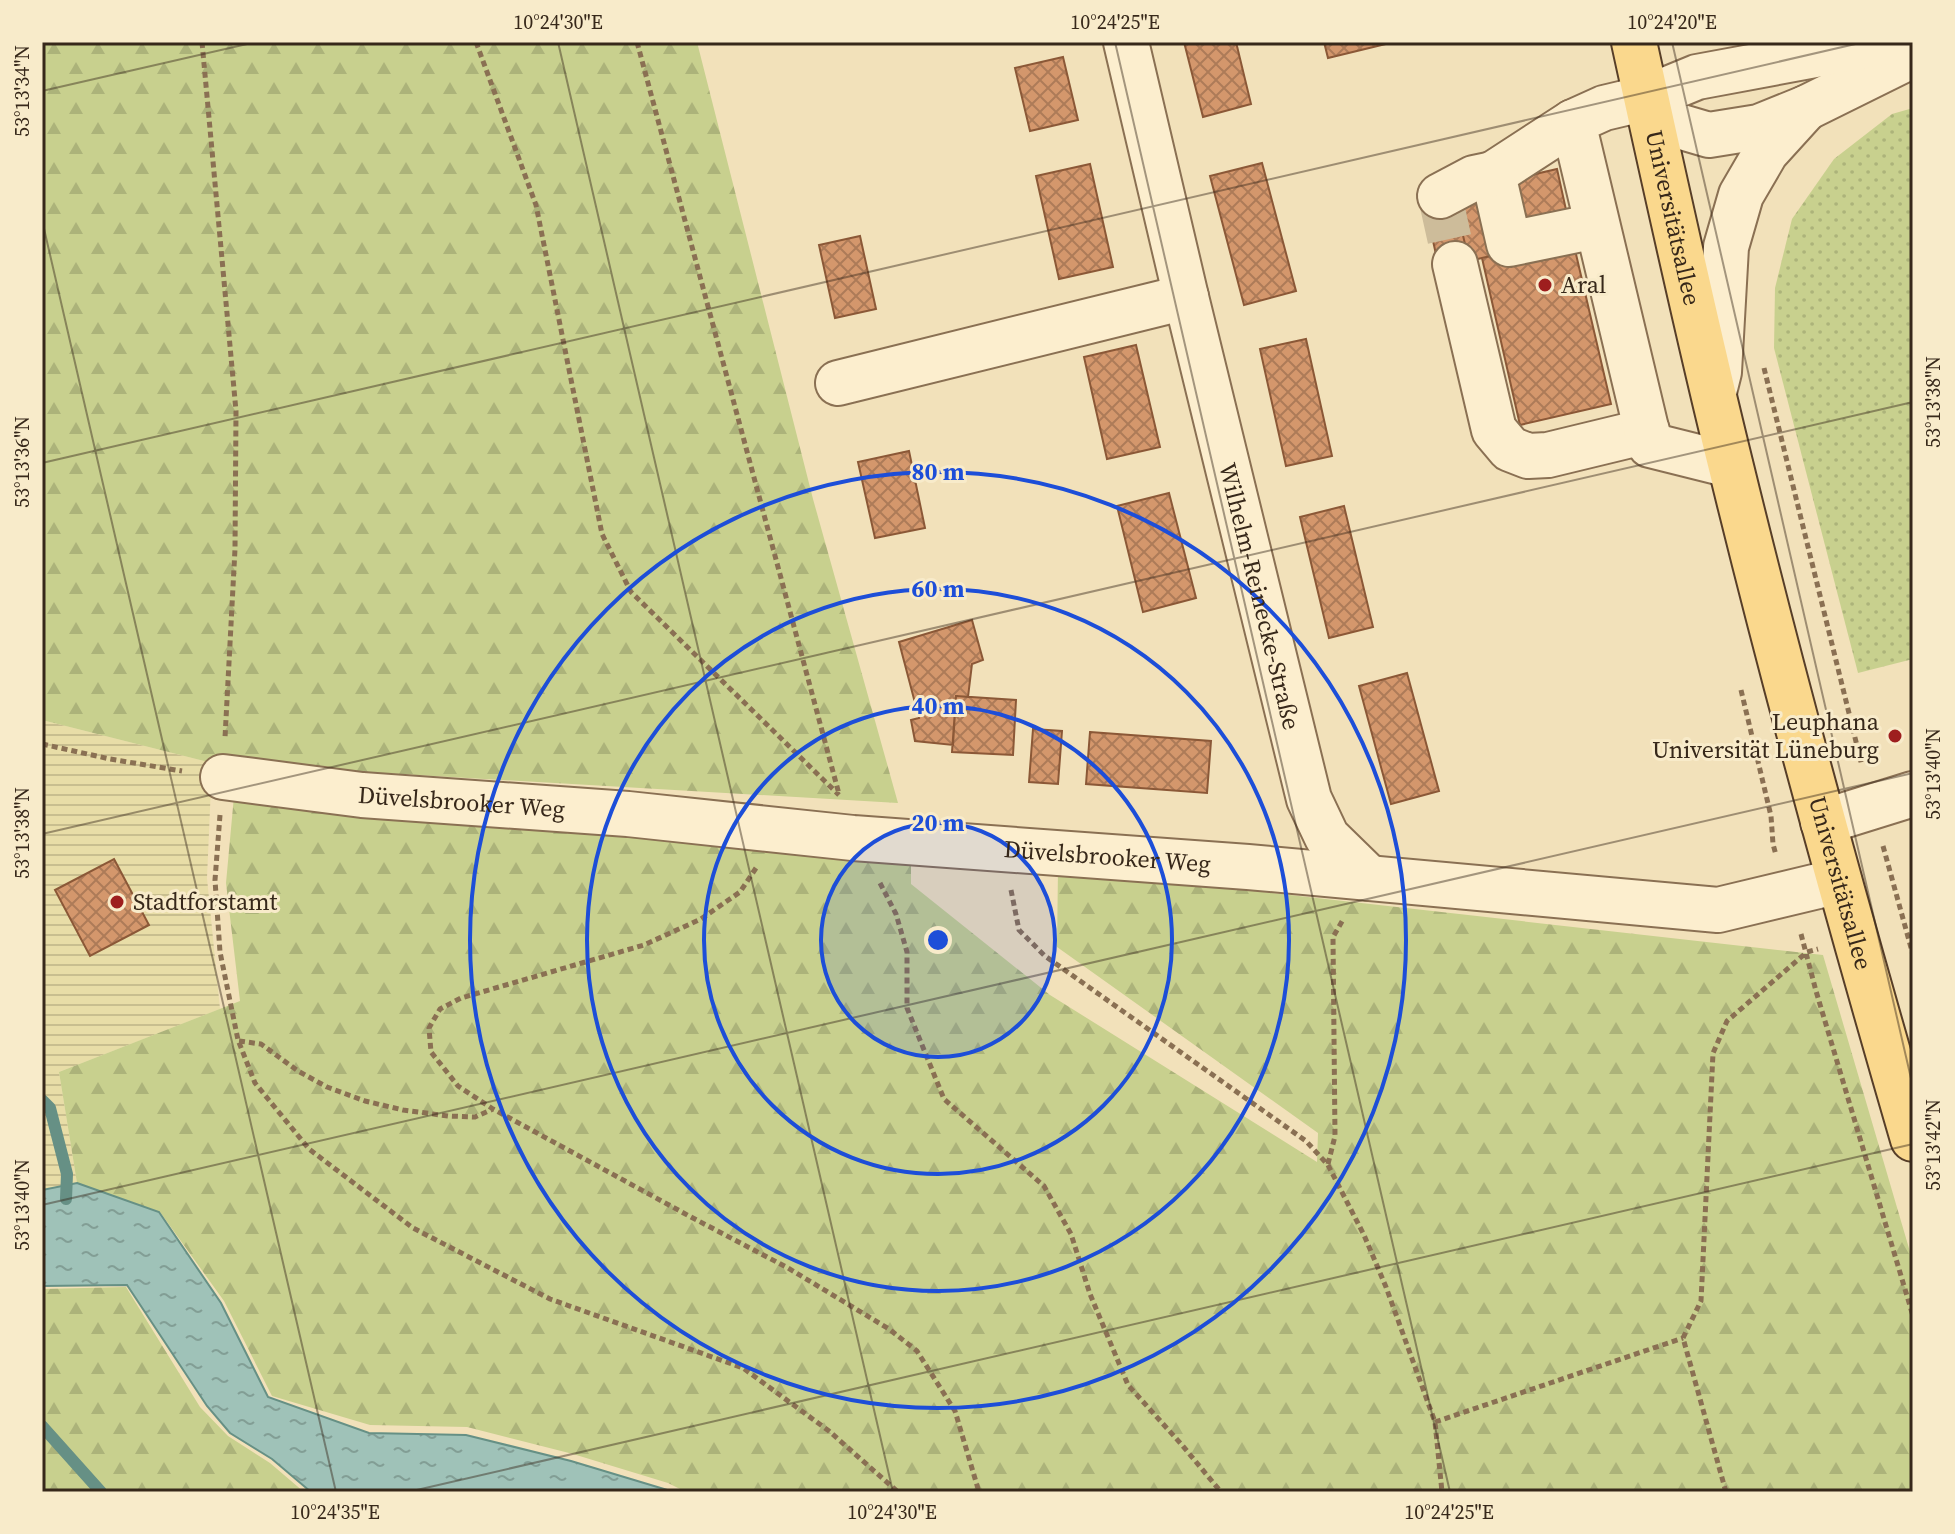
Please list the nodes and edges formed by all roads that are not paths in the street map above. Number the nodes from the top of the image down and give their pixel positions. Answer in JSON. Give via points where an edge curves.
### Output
{"nodes":[{"id":1,"x":1126,"y":42,"type":"edge"},
{"id":2,"x":1634,"y":42,"type":"edge"},
{"id":3,"x":1885,"y":42,"type":"edge"},
{"id":4,"x":1913,"y":55,"type":"edge"},
{"id":5,"x":1646,"y":98,"type":"junction"},
{"id":6,"x":1806,"y":108,"type":"junction"},
{"id":7,"x":1573,"y":122,"type":"junction"},
{"id":8,"x":1493,"y":174,"type":"junction"},
{"id":9,"x":1440,"y":196,"type":"dead end"},
{"id":10,"x":1596,"y":226,"type":"junction"},
{"id":11,"x":1455,"y":264,"type":"tunnel mouth"},
{"id":12,"x":1186,"y":297,"type":"junction"},
{"id":13,"x":838,"y":383,"type":"dead end"},
{"id":14,"x":1714,"y":392,"type":"junction"},
{"id":15,"x":1647,"y":431,"type":"junction"},
{"id":16,"x":1730,"y":465,"type":"junction"},
{"id":17,"x":223,"y":777,"type":"road end"},
{"id":18,"x":1913,"y":794,"type":"edge"},
{"id":19,"x":1823,"y":822,"type":"junction"},
{"id":20,"x":1369,"y":878,"type":"junction"},
{"id":21,"x":1839,"y":881,"type":"junction"},
{"id":22,"x":1913,"y":1139,"type":"edge"}],
"edges":[{"from":1,"to":12,"type":"street","name":"Wilhelm-Reinecke-Straße"},
{"from":2,"to":5,"type":"main road","name":"Universitätsallee"},
{"from":3,"to":5,"type":"street","via":[[1697,77]]},
{"from":4,"to":6,"type":"street"},
{"from":5,"to":6,"type":"street","via":[[1675,125],[1709,135],[1759,127]]},
{"from":5,"to":7,"type":"street"},
{"from":5,"to":14,"type":"main road","name":"Universitätsallee"},
{"from":6,"to":14,"type":"street","name":"Universitätsallee","via":[[1766,152],[1741,195],[1726,247]]},
{"from":7,"to":8,"type":"street"},
{"from":7,"to":10,"type":"street"},
{"from":8,"to":9,"type":"street"},
{"from":8,"to":10,"type":"street","via":[[1509,244]]},
{"from":10,"to":15,"type":"street"},
{"from":11,"to":15,"type":"street","via":[[1494,430],[1510,449],[1528,456],[1548,455]]},
{"from":12,"to":13,"type":"street"},
{"from":12,"to":20,"type":"street","name":"Wilhelm-Reinecke-Straße","via":[[1309,799],[1327,837]]},
{"from":14,"to":16,"type":"main road","name":"Universitätsallee"},
{"from":15,"to":16,"type":"street","via":[[1650,445]]},
{"from":16,"to":19,"type":"main road","name":"Universitätsallee"},
{"from":17,"to":20,"type":"street","name":"Düvelsbrooker Weg","via":[[362,795]]},
{"from":18,"to":19,"type":"street"},
{"from":19,"to":21,"type":"main road","name":"Universitätsallee"},
{"from":20,"to":21,"type":"street","name":"Düvelsbrooker Weg","via":[[1718,910]]},
{"from":21,"to":22,"type":"main road","name":"Universitätsallee"}]}
